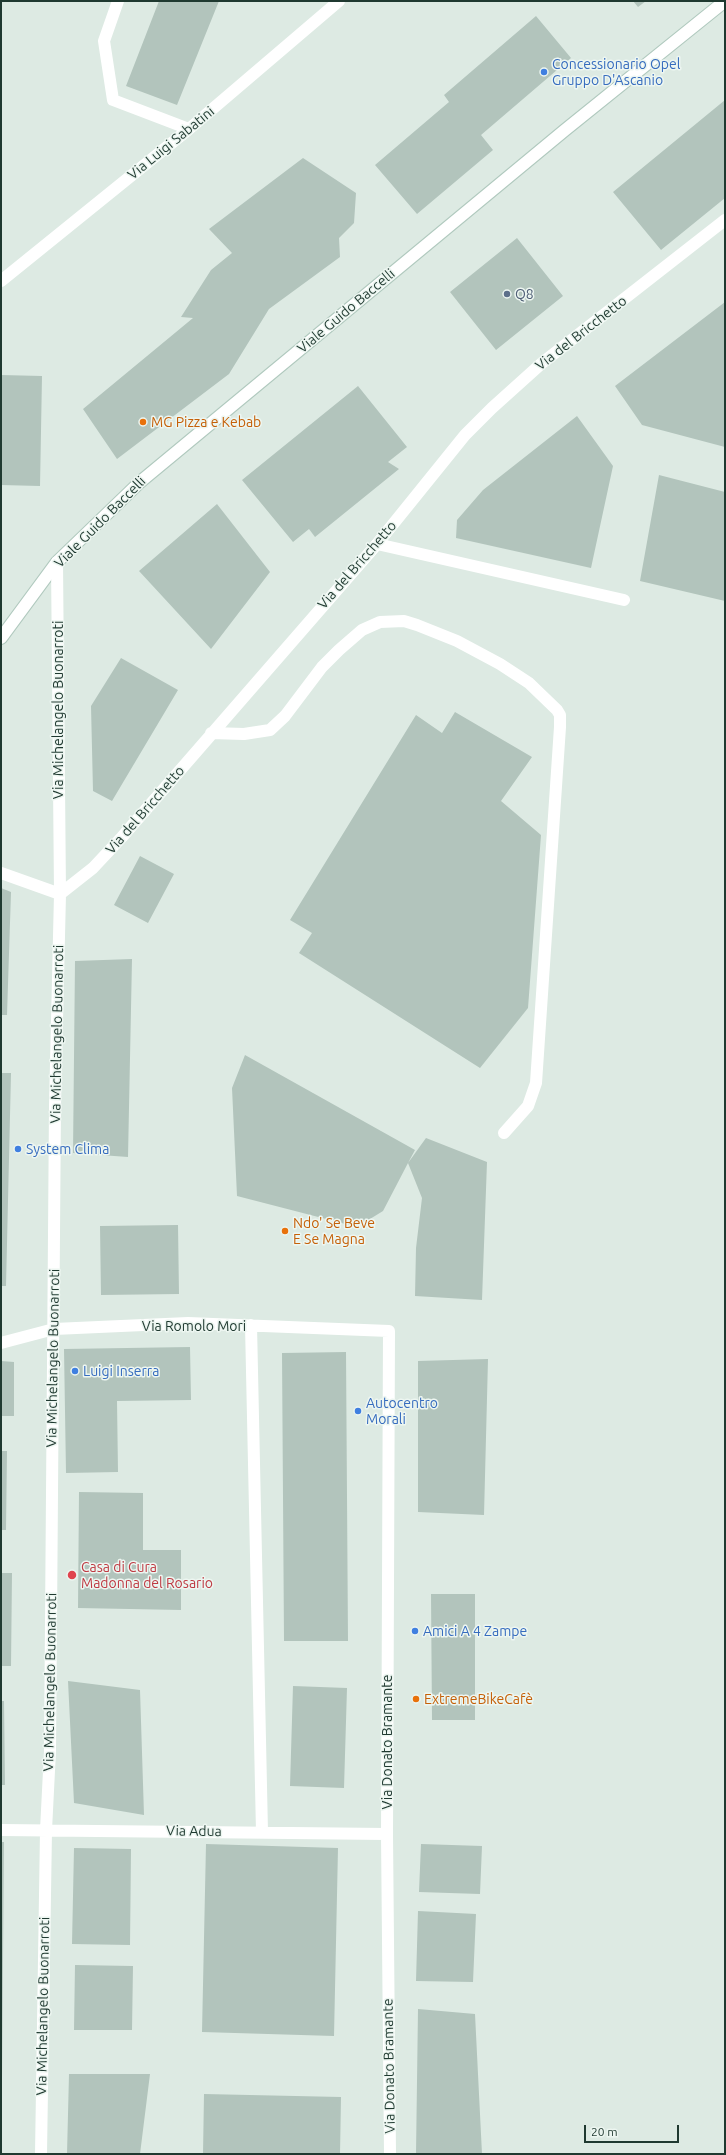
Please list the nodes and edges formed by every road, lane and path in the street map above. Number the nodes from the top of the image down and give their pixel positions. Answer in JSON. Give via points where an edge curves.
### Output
{"nodes":[{"id":1,"x":118,"y":1,"type":"edge"},
{"id":2,"x":339,"y":1,"type":"edge"},
{"id":3,"x":725,"y":1,"type":"edge"},
{"id":4,"x":715,"y":5,"type":"edge"},
{"id":5,"x":189,"y":129,"type":"junction"},
{"id":6,"x":725,"y":220,"type":"edge"},
{"id":7,"x":1,"y":282,"type":"edge"},
{"id":8,"x":377,"y":544,"type":"junction"},
{"id":9,"x":57,"y":562,"type":"junction"},
{"id":10,"x":624,"y":600,"type":"dead end"},
{"id":11,"x":1,"y":638,"type":"edge"},
{"id":12,"x":211,"y":733,"type":"junction"},
{"id":13,"x":1,"y":873,"type":"edge"},
{"id":14,"x":60,"y":894,"type":"junction"},
{"id":15,"x":504,"y":1132,"type":"dead end"},
{"id":16,"x":250,"y":1325,"type":"junction"},
{"id":17,"x":54,"y":1329,"type":"junction"},
{"id":18,"x":389,"y":1331,"type":"joint"},
{"id":19,"x":1,"y":1343,"type":"edge"},
{"id":20,"x":1,"y":1830,"type":"edge"},
{"id":21,"x":46,"y":1830,"type":"junction"},
{"id":22,"x":262,"y":1832,"type":"junction"},
{"id":23,"x":387,"y":1834,"type":"junction"},
{"id":24,"x":41,"y":2154,"type":"edge"},
{"id":25,"x":390,"y":2154,"type":"edge"}],
"edges":[{"from":1,"to":5,"type":"street","via":[[104,41],[113,100]]},
{"from":2,"to":5,"type":"street","name":"Via Luigi Sabatini"},
{"from":3,"to":4,"type":"street","name":"Viale Guido Baccelli"},
{"from":4,"to":9,"type":"street","name":"Viale Guido Baccelli","via":[[140,482]]},
{"from":5,"to":7,"type":"street","name":"Via Luigi Sabatini"},
{"from":6,"to":8,"type":"street","name":"Via del Bricchetto","via":[[542,363],[492,408],[455,446]]},
{"from":8,"to":10,"type":"street"},
{"from":8,"to":12,"type":"street","name":"Via del Bricchetto"},
{"from":9,"to":11,"type":"street","name":"Viale Guido Baccelli"},
{"from":9,"to":14,"type":"street","name":"Via Michelangelo Buonarroti"},
{"from":12,"to":14,"type":"street","name":"Via del Bricchetto","via":[[102,859]]},
{"from":12,"to":15,"type":"street","via":[[244,734],[270,730],[285,716],[322,667],[339,650],[362,630],[380,622],[418,625],[462,643],[528,683],[557,710],[560,715],[560,727],[536,1083],[528,1106]]},
{"from":13,"to":14,"type":"street"},
{"from":14,"to":17,"type":"street","name":"Via Michelangelo Buonarroti"},
{"from":16,"to":17,"type":"street","name":"Via Romolo Mori","via":[[188,1323]]},
{"from":16,"to":18,"type":"street","name":"Via Romolo Mori"},
{"from":16,"to":22,"type":"street"},
{"from":17,"to":19,"type":"street","name":"Via Romolo Mori"},
{"from":17,"to":21,"type":"street","name":"Via Michelangelo Buonarroti","via":[[50,1751]]},
{"from":18,"to":23,"type":"street","name":"Via Donato Bramante"},
{"from":20,"to":21,"type":"street","name":"Via Adua"},
{"from":21,"to":22,"type":"street","name":"Via Adua"},
{"from":21,"to":24,"type":"street","name":"Via Michelangelo Buonarroti"},
{"from":22,"to":23,"type":"street","name":"Via Adua"},
{"from":23,"to":25,"type":"street","name":"Via Donato Bramante"}]}
